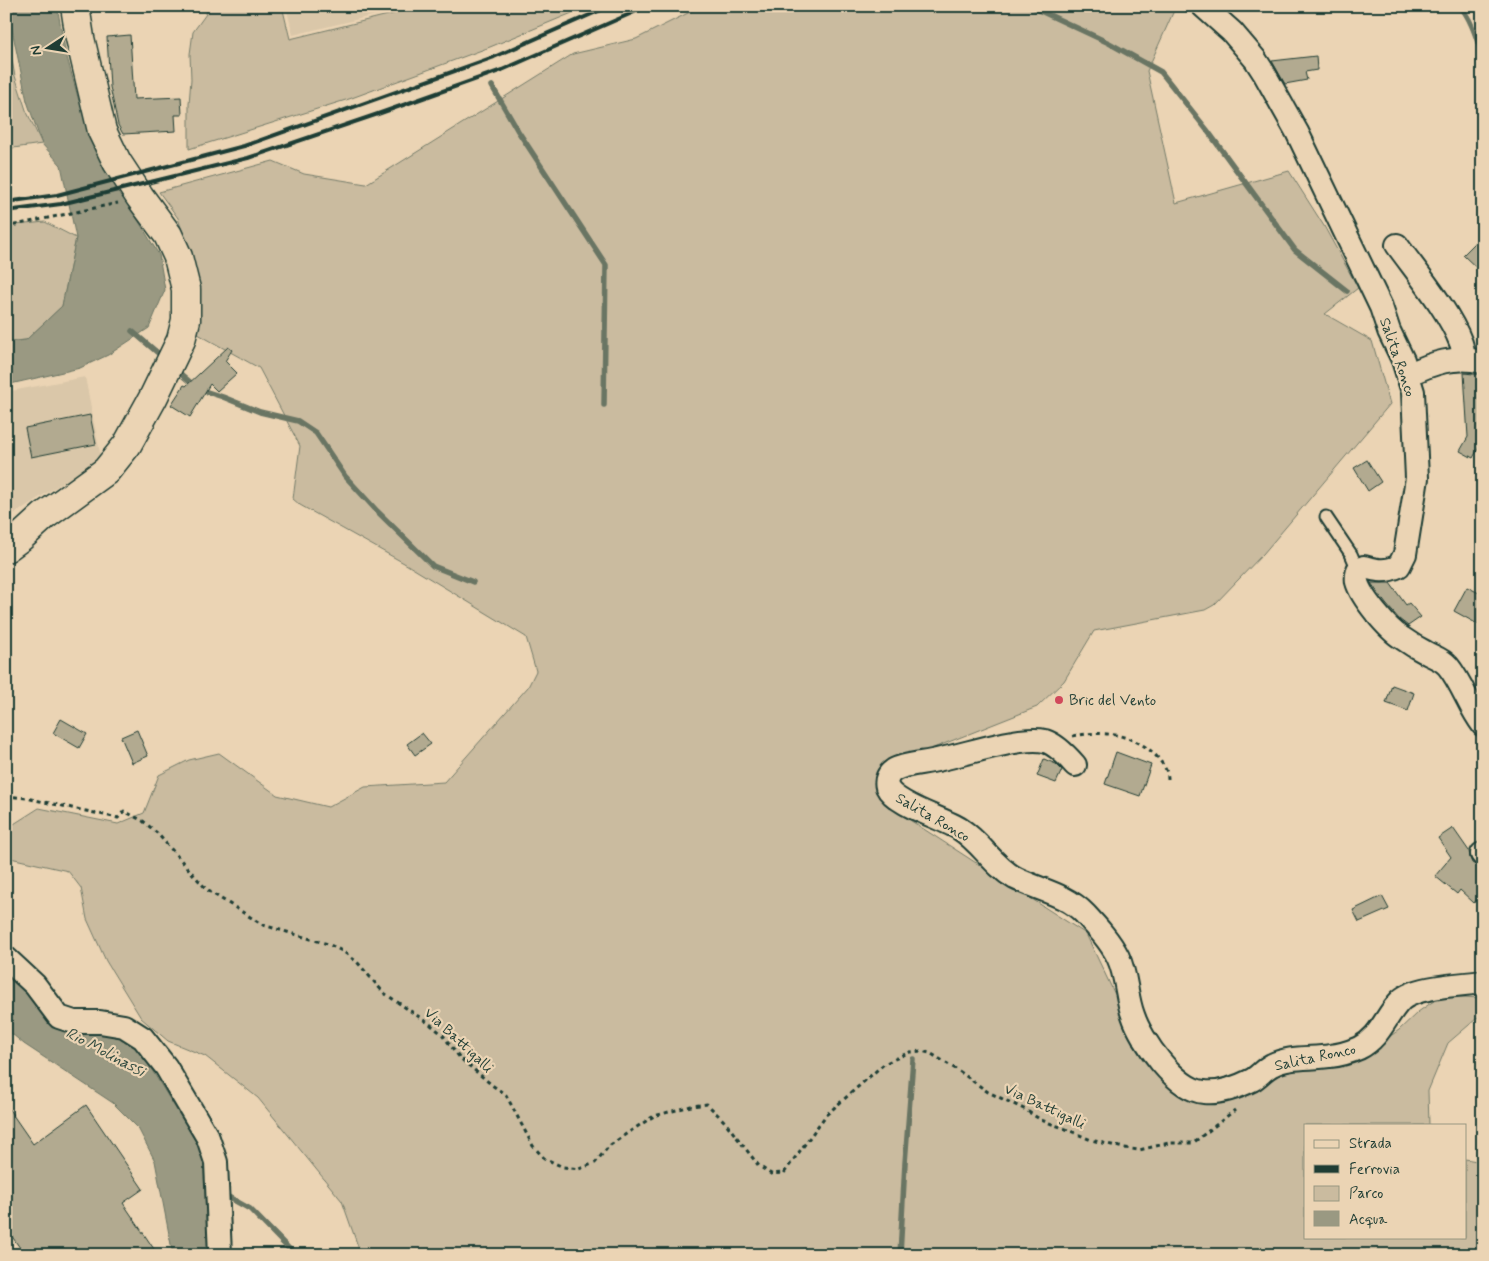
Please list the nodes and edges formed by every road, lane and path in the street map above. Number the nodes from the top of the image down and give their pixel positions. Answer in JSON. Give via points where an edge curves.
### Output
{"nodes":[{"id":1,"x":75,"y":6,"type":"edge"},
{"id":2,"x":1203,"y":6,"type":"edge"},
{"id":3,"x":121,"y":202,"type":"dead end"},
{"id":4,"x":6,"y":227,"type":"edge"},
{"id":5,"x":1397,"y":245,"type":"dead end"},
{"id":6,"x":1473,"y":360,"type":"edge"},
{"id":7,"x":1408,"y":375,"type":"junction"},
{"id":8,"x":1326,"y":517,"type":"dead end"},
{"id":9,"x":6,"y":548,"type":"edge"},
{"id":10,"x":1358,"y":570,"type":"junction"},
{"id":11,"x":1483,"y":725,"type":"edge"},
{"id":12,"x":1046,"y":741,"type":"junction"},
{"id":13,"x":1075,"y":766,"type":"dead end"},
{"id":14,"x":1168,"y":779,"type":"dead end"},
{"id":15,"x":6,"y":796,"type":"edge"},
{"id":16,"x":6,"y":958,"type":"edge"},
{"id":17,"x":1483,"y":982,"type":"edge"},
{"id":18,"x":1253,"y":1079,"type":"junction"},
{"id":19,"x":219,"y":1251,"type":"edge"}],
"edges":[{"from":1,"to":9,"type":"main road","via":[[102,131],[117,162],[168,235],[186,289],[186,320],[174,357],[127,445],[106,471]]},
{"from":2,"to":7,"type":"street","name":"Salita Ronco","via":[[1255,59],[1286,112],[1381,307]]},
{"from":3,"to":4,"type":"path"},
{"from":5,"to":6,"type":"street","via":[[1424,281]]},
{"from":6,"to":7,"type":"street","via":[[1447,360]]},
{"from":7,"to":10,"type":"street","name":"Salita Ronco","via":[[1413,392],[1417,478],[1405,554],[1395,568],[1380,571],[1364,567]]},
{"from":8,"to":10,"type":"lane"},
{"from":10,"to":11,"type":"street","via":[[1358,585],[1371,606],[1400,638],[1447,664]]},
{"from":12,"to":13,"type":"street"},
{"from":12,"to":14,"type":"path","via":[[1106,733],[1128,738],[1154,754],[1168,773]]},
{"from":12,"to":18,"type":"street","name":"Salita Ronco","via":[[1004,744],[898,768],[888,776],[887,787],[905,803],[961,830],[1014,878],[1078,907],[1112,946],[1124,973],[1132,1014],[1163,1064],[1183,1084],[1199,1092],[1218,1092]]},
{"from":15,"to":18,"type":"path","name":"Via Battigalli","via":[[118,818],[124,811],[157,833],[207,890],[263,925],[328,944],[344,952],[384,993],[431,1024],[460,1058],[506,1094],[533,1146],[544,1158],[563,1167],[579,1170],[595,1162],[610,1146],[654,1116],[707,1104],[759,1166],[771,1174],[784,1173],[826,1115],[884,1064],[910,1052],[930,1053],[988,1092],[1041,1120],[1090,1140],[1139,1150],[1169,1143],[1192,1143],[1247,1101]]},
{"from":16,"to":19,"type":"street","via":[[35,985],[59,1016],[74,1022],[124,1026],[142,1038],[166,1067],[208,1138],[216,1162]]},
{"from":17,"to":18,"type":"street","name":"Salita Ronco","via":[[1407,996],[1375,1037],[1361,1047],[1346,1053],[1273,1064]]}]}
